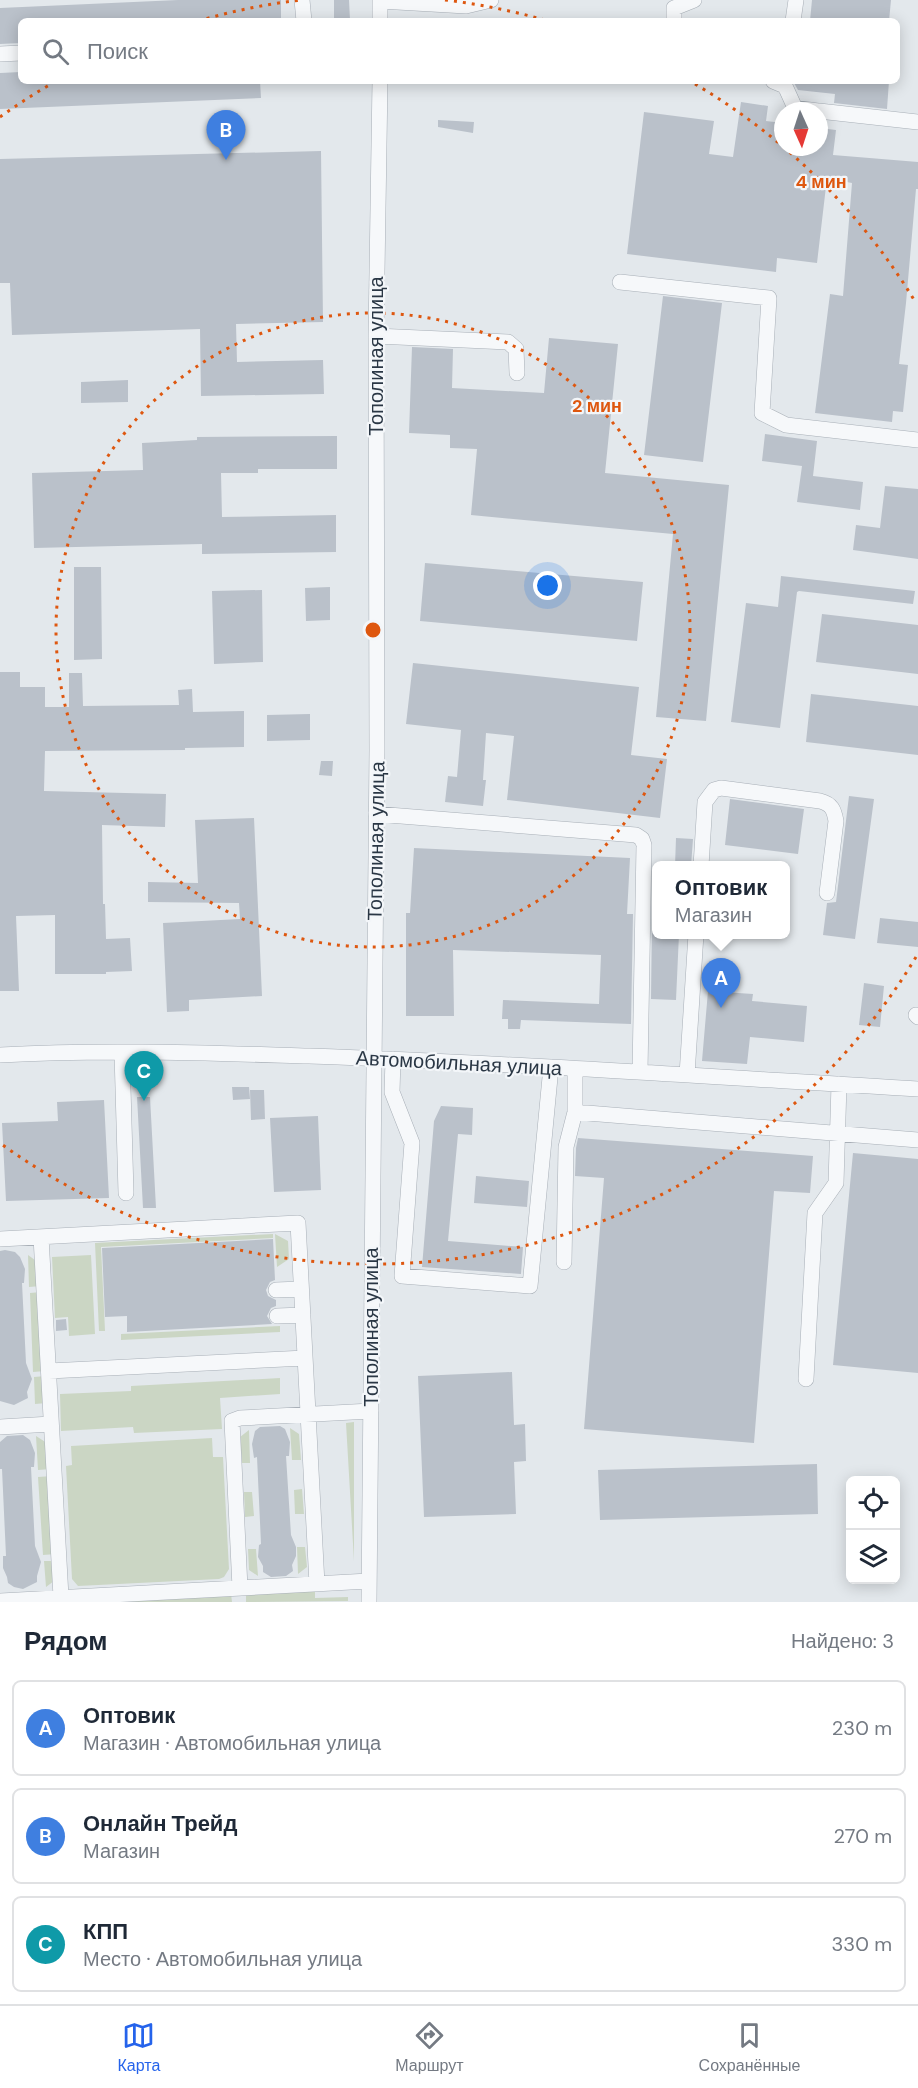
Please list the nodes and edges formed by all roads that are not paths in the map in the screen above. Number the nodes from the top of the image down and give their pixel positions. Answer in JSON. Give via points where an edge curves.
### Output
{"nodes":[{"id":1,"x":302,"y":0,"type":"edge"},
{"id":2,"x":491,"y":0,"type":"edge"},
{"id":3,"x":694,"y":0,"type":"edge"},
{"id":4,"x":796,"y":0,"type":"edge"},
{"id":5,"x":380,"y":1,"type":"edge"},
{"id":6,"x":304,"y":18,"type":"edge"},
{"id":7,"x":380,"y":18,"type":"edge"},
{"id":8,"x":674,"y":18,"type":"edge"},
{"id":9,"x":793,"y":18,"type":"edge"},
{"id":10,"x":18,"y":53,"type":"edge"},
{"id":11,"x":0,"y":54,"type":"edge"},
{"id":12,"x":380,"y":84,"type":"edge"},
{"id":13,"x":782,"y":84,"type":"edge"},
{"id":14,"x":792,"y":102,"type":"edge"},
{"id":15,"x":828,"y":112,"type":"edge"},
{"id":16,"x":918,"y":122,"type":"edge"},
{"id":17,"x":620,"y":282,"type":"dead end"},
{"id":18,"x":376,"y":336,"type":"junction"},
{"id":19,"x":517,"y":373,"type":"dead end"},
{"id":20,"x":918,"y":440,"type":"edge"},
{"id":21,"x":376,"y":814,"type":"junction"},
{"id":22,"x":701,"y":861,"type":"edge"},
{"id":23,"x":827,"y":893,"type":"dead end"},
{"id":24,"x":696,"y":939,"type":"edge"},
{"id":25,"x":122,"y":1053,"type":"junction"},
{"id":26,"x":0,"y":1055,"type":"edge"},
{"id":27,"x":373,"y":1058,"type":"junction"},
{"id":28,"x":393,"y":1059,"type":"junction"},
{"id":29,"x":550,"y":1067,"type":"junction"},
{"id":30,"x":575,"y":1069,"type":"junction"},
{"id":31,"x":640,"y":1072,"type":"junction"},
{"id":32,"x":687,"y":1075,"type":"junction"},
{"id":33,"x":839,"y":1084,"type":"junction"},
{"id":34,"x":918,"y":1089,"type":"edge"},
{"id":35,"x":575,"y":1112,"type":"junction"},
{"id":36,"x":838,"y":1132,"type":"junction"},
{"id":37,"x":918,"y":1140,"type":"edge"},
{"id":38,"x":126,"y":1193,"type":"dead end"},
{"id":39,"x":41,"y":1237,"type":"junction"},
{"id":40,"x":0,"y":1239,"type":"edge"},
{"id":41,"x":564,"y":1262,"type":"dead end"},
{"id":42,"x":301,"y":1289,"type":"junction"},
{"id":43,"x":276,"y":1290,"type":"dead end"},
{"id":44,"x":303,"y":1315,"type":"junction"},
{"id":45,"x":277,"y":1316,"type":"dead end"},
{"id":46,"x":305,"y":1358,"type":"junction"},
{"id":47,"x":49,"y":1371,"type":"junction"},
{"id":48,"x":806,"y":1380,"type":"dead end"},
{"id":49,"x":371,"y":1411,"type":"junction"},
{"id":50,"x":308,"y":1414,"type":"junction"},
{"id":51,"x":51,"y":1424,"type":"junction"},
{"id":52,"x":0,"y":1426,"type":"edge"},
{"id":53,"x":369,"y":1581,"type":"junction"},
{"id":54,"x":317,"y":1584,"type":"junction"},
{"id":55,"x":240,"y":1588,"type":"junction"},
{"id":56,"x":61,"y":1598,"type":"junction"},
{"id":57,"x":0,"y":1601,"type":"edge"},
{"id":58,"x":369,"y":1602,"type":"edge"}],
"edges":[{"from":1,"to":6,"type":"street"},
{"from":2,"to":5,"type":"street","via":[[466,6]]},
{"from":3,"to":8,"type":"street","via":[[674,8]]},
{"from":4,"to":9,"type":"street"},
{"from":5,"to":7,"type":"street"},
{"from":10,"to":11,"type":"street"},
{"from":12,"to":18,"type":"street","name":"Тополиная улица"},
{"from":13,"to":14,"type":"street"},
{"from":15,"to":16,"type":"street"},
{"from":17,"to":20,"type":"street","via":[[769,298],[762,413],[786,425]]},
{"from":18,"to":19,"type":"street","via":[[508,342],[516,349]]},
{"from":18,"to":21,"type":"street","name":"Тополиная улица"},
{"from":21,"to":27,"type":"street","name":"Тополиная улица"},
{"from":21,"to":31,"type":"street","via":[[636,835],[642,839]]},
{"from":22,"to":23,"type":"street","via":[[705,802],[714,790],[829,803],[836,821]]},
{"from":24,"to":32,"type":"street"},
{"from":25,"to":26,"type":"street","name":"Автомобильная улица"},
{"from":25,"to":27,"type":"street","name":"Автомобильная улица"},
{"from":25,"to":38,"type":"street"},
{"from":27,"to":28,"type":"street","name":"Автомобильная улица"},
{"from":27,"to":49,"type":"street","name":"Тополиная улица"},
{"from":28,"to":29,"type":"street","name":"Автомобильная улица"},
{"from":28,"to":29,"type":"street","via":[[392,1092],[412,1143],[402,1276],[530,1286]]},
{"from":29,"to":30,"type":"street","name":"Автомобильная улица"},
{"from":30,"to":31,"type":"street","name":"Автомобильная улица"},
{"from":30,"to":35,"type":"street"},
{"from":31,"to":32,"type":"street","name":"Автомобильная улица"},
{"from":32,"to":33,"type":"street","name":"Автомобильная улица"},
{"from":33,"to":34,"type":"street","name":"Автомобильная улица"},
{"from":33,"to":36,"type":"street"},
{"from":35,"to":36,"type":"street"},
{"from":35,"to":41,"type":"street","via":[[566,1147]]},
{"from":36,"to":37,"type":"street"},
{"from":36,"to":48,"type":"street","via":[[836,1183],[815,1213]]},
{"from":39,"to":40,"type":"street"},
{"from":39,"to":42,"type":"street","via":[[298,1223]]},
{"from":39,"to":47,"type":"street"},
{"from":42,"to":43,"type":"street"},
{"from":42,"to":44,"type":"street"},
{"from":44,"to":45,"type":"street"},
{"from":44,"to":46,"type":"street"},
{"from":46,"to":47,"type":"street"},
{"from":46,"to":50,"type":"street"},
{"from":47,"to":51,"type":"street"},
{"from":49,"to":50,"type":"street"},
{"from":49,"to":53,"type":"street","name":"Тополиная улица"},
{"from":50,"to":54,"type":"street"},
{"from":50,"to":55,"type":"street","via":[[232,1421]]},
{"from":51,"to":52,"type":"street"},
{"from":51,"to":56,"type":"street"},
{"from":53,"to":54,"type":"street"},
{"from":53,"to":58,"type":"street","name":"Тополиная улица"},
{"from":54,"to":55,"type":"street"},
{"from":55,"to":56,"type":"street"},
{"from":56,"to":57,"type":"street"}]}
